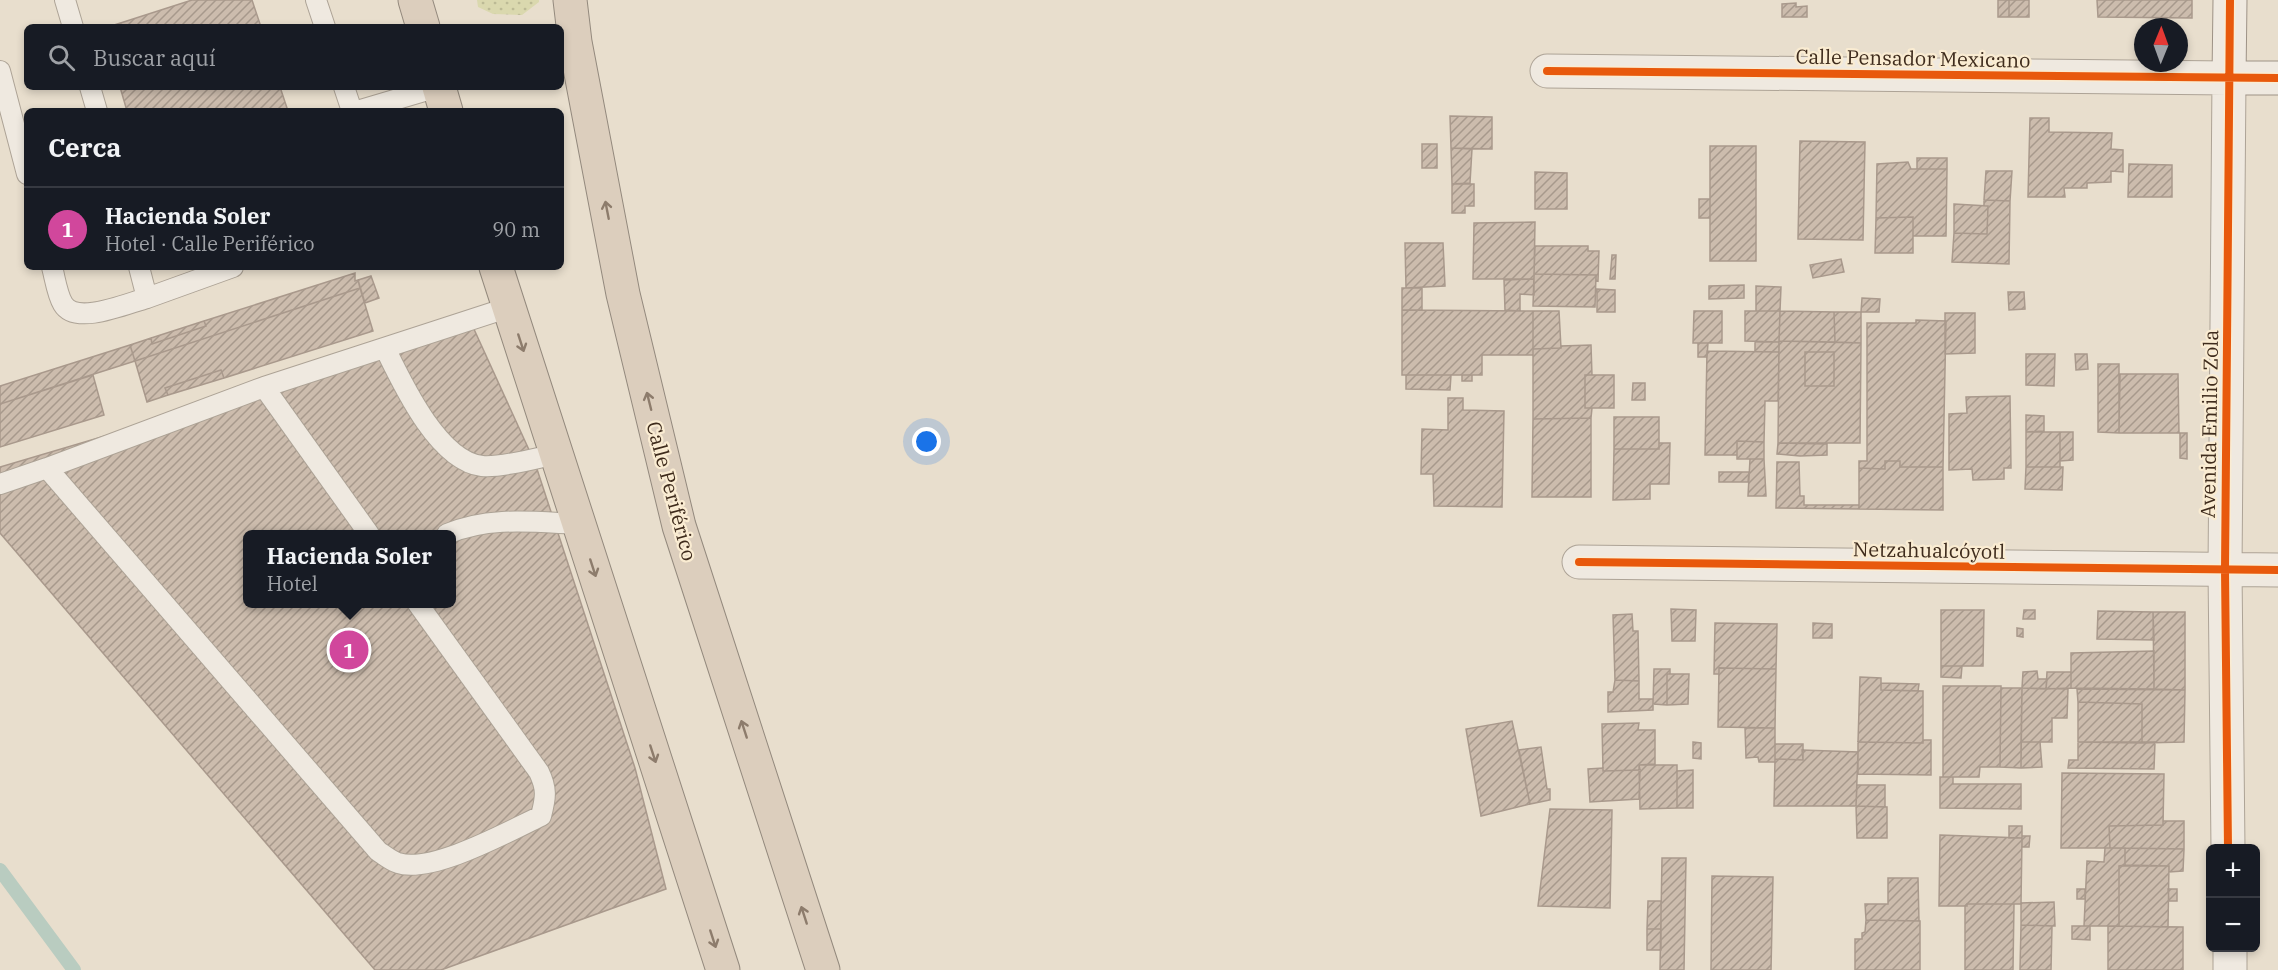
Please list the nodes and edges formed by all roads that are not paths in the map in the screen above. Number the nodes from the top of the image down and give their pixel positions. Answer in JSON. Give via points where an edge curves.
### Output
{"nodes":[{"id":1,"x":65,"y":0,"type":"edge"},
{"id":2,"x":316,"y":0,"type":"edge"},
{"id":3,"x":415,"y":0,"type":"edge"},
{"id":4,"x":570,"y":0,"type":"edge"},
{"id":5,"x":2230,"y":0,"type":"edge"},
{"id":6,"x":72,"y":24,"type":"edge"},
{"id":7,"x":324,"y":24,"type":"edge"},
{"id":8,"x":422,"y":24,"type":"edge"},
{"id":9,"x":568,"y":44,"type":"edge"},
{"id":10,"x":0,"y":71,"type":"edge"},
{"id":11,"x":1547,"y":71,"type":"dead end"},
{"id":12,"x":2229,"y":78,"type":"junction"},
{"id":13,"x":2278,"y":78,"type":"edge"},
{"id":14,"x":91,"y":90,"type":"edge"},
{"id":15,"x":345,"y":90,"type":"edge"},
{"id":16,"x":428,"y":90,"type":"edge"},
{"id":17,"x":439,"y":90,"type":"edge"},
{"id":18,"x":97,"y":108,"type":"edge"},
{"id":19,"x":353,"y":108,"type":"edge"},
{"id":20,"x":364,"y":108,"type":"edge"},
{"id":21,"x":445,"y":108,"type":"edge"},
{"id":22,"x":24,"y":163,"type":"edge"},
{"id":23,"x":53,"y":270,"type":"edge"},
{"id":24,"x":141,"y":270,"type":"edge"},
{"id":25,"x":224,"y":270,"type":"edge"},
{"id":26,"x":497,"y":270,"type":"edge"},
{"id":27,"x":147,"y":297,"type":"junction"},
{"id":28,"x":510,"y":308,"type":"junction"},
{"id":29,"x":385,"y":348,"type":"junction"},
{"id":30,"x":264,"y":387,"type":"junction"},
{"id":31,"x":556,"y":454,"type":"junction"},
{"id":32,"x":47,"y":468,"type":"junction"},
{"id":33,"x":0,"y":484,"type":"edge"},
{"id":34,"x":578,"y":524,"type":"junction"},
{"id":35,"x":366,"y":530,"type":"edge"},
{"id":36,"x":456,"y":531,"type":"edge"},
{"id":37,"x":1579,"y":562,"type":"dead end"},
{"id":38,"x":2224,"y":570,"type":"junction"},
{"id":39,"x":2278,"y":570,"type":"edge"},
{"id":40,"x":422,"y":608,"type":"edge"},
{"id":41,"x":2228,"y":844,"type":"edge"},
{"id":42,"x":2229,"y":952,"type":"edge"},
{"id":43,"x":723,"y":970,"type":"edge"},
{"id":44,"x":823,"y":970,"type":"edge"},
{"id":45,"x":2230,"y":970,"type":"edge"}],
"edges":[{"from":1,"to":6,"type":"lane"},
{"from":2,"to":7,"type":"lane"},
{"from":3,"to":8,"type":"highway"},
{"from":4,"to":9,"type":"highway","name":"Calle Periférico"},
{"from":5,"to":12,"type":"street","name":"Avenida Emilio Zola"},
{"from":44,"to":9,"type":"highway","name":"Calle Periférico","one_way":true,"via":[[679,526]]},
{"from":10,"to":22,"type":"lane"},
{"from":11,"to":12,"type":"street","name":"Calle Pensador Mexicano"},
{"from":12,"to":13,"type":"street","name":"Calle Pensador Mexicano"},
{"from":12,"to":38,"type":"street","name":"Avenida Emilio Zola"},
{"from":14,"to":18,"type":"lane"},
{"from":15,"to":19,"type":"lane"},
{"from":16,"to":20,"type":"lane"},
{"from":17,"to":21,"type":"highway"},
{"from":23,"to":27,"type":"lane","via":[[63,305],[73,312],[86,315]]},
{"from":24,"to":27,"type":"lane"},
{"from":25,"to":27,"type":"lane"},
{"from":26,"to":28,"type":"highway"},
{"from":28,"to":29,"type":"lane"},
{"from":28,"to":31,"type":"highway","one_way":true},
{"from":29,"to":30,"type":"lane"},
{"from":29,"to":31,"type":"lane","via":[[410,398],[447,448],[463,458],[482,466]]},
{"from":30,"to":32,"type":"lane"},
{"from":30,"to":35,"type":"lane"},
{"from":31,"to":34,"type":"highway"},
{"from":32,"to":33,"type":"lane"},
{"from":32,"to":40,"type":"lane","via":[[378,851],[398,863],[422,865],[456,855],[541,816],[545,786],[539,772]]},
{"from":34,"to":36,"type":"lane","via":[[503,520]]},
{"from":34,"to":43,"type":"highway","one_way":true},
{"from":37,"to":38,"type":"street","name":"Netzahualcóyotl"},
{"from":38,"to":39,"type":"street","name":"Netzahualcóyotl"},
{"from":38,"to":41,"type":"street","name":"Avenida Emilio Zola"},
{"from":42,"to":45,"type":"street"}]}
